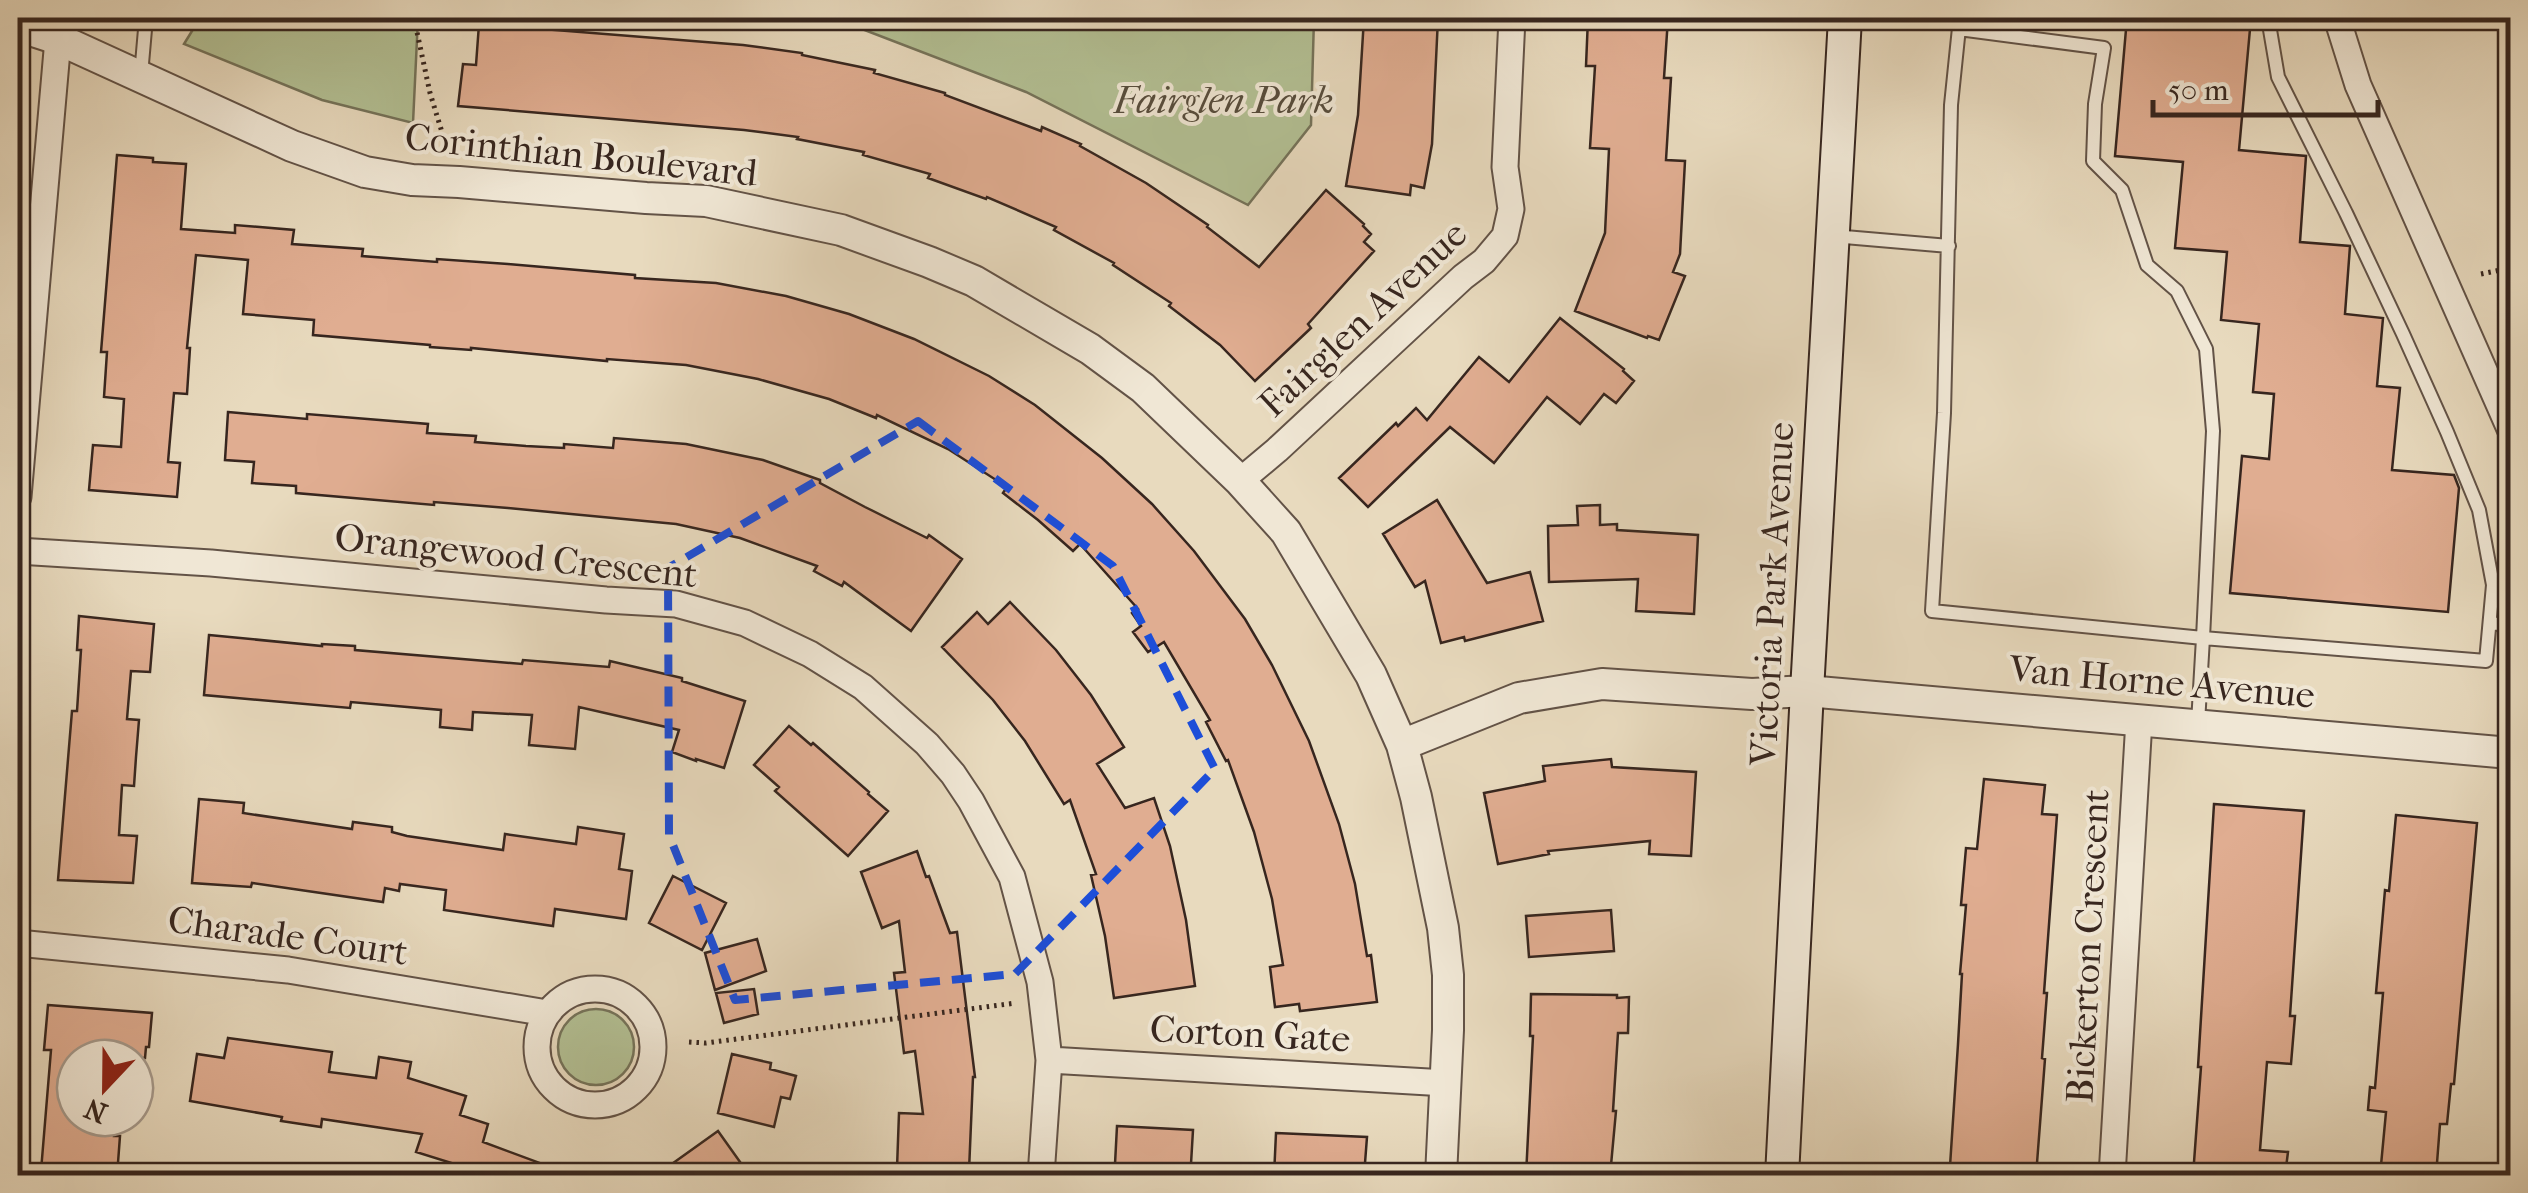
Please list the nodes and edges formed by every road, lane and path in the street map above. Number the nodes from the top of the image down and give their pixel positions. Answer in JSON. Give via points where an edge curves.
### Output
{"nodes":[{"id":1,"x":146,"y":18,"type":"edge"},
{"id":2,"x":414,"y":18,"type":"edge"},
{"id":3,"x":1512,"y":18,"type":"edge"},
{"id":4,"x":1845,"y":18,"type":"edge"},
{"id":5,"x":2268,"y":18,"type":"edge"},
{"id":6,"x":2336,"y":18,"type":"edge"},
{"id":7,"x":1960,"y":23,"type":"edge"},
{"id":8,"x":18,"y":26,"type":"edge"},
{"id":9,"x":58,"y":39,"type":"junction"},
{"id":10,"x":140,"y":77,"type":"junction"},
{"id":11,"x":445,"y":142,"type":"dead end"},
{"id":12,"x":1832,"y":236,"type":"junction"},
{"id":13,"x":1949,"y":246,"type":"junction"},
{"id":14,"x":2510,"y":268,"type":"edge"},
{"id":15,"x":2482,"y":274,"type":"dead end"},
{"id":16,"x":2510,"y":429,"type":"edge"},
{"id":17,"x":1240,"y":482,"type":"junction"},
{"id":18,"x":18,"y":497,"type":"edge"},
{"id":19,"x":18,"y":551,"type":"edge"},
{"id":20,"x":2490,"y":624,"type":"junction"},
{"id":21,"x":2510,"y":625,"type":"edge"},
{"id":22,"x":2203,"y":638,"type":"junction"},
{"id":23,"x":1807,"y":690,"type":"junction"},
{"id":24,"x":2139,"y":720,"type":"junction"},
{"id":25,"x":2198,"y":726,"type":"junction"},
{"id":26,"x":1402,"y":745,"type":"junction"},
{"id":27,"x":2510,"y":754,"type":"edge"},
{"id":28,"x":18,"y":943,"type":"edge"},
{"id":29,"x":1024,"y":1002,"type":"dead end"},
{"id":30,"x":548,"y":1013,"type":"junction"},
{"id":31,"x":690,"y":1042,"type":"dead end"},
{"id":32,"x":1049,"y":1060,"type":"junction"},
{"id":33,"x":1446,"y":1082,"type":"junction"},
{"id":34,"x":1040,"y":1176,"type":"edge"},
{"id":35,"x":1441,"y":1176,"type":"edge"},
{"id":36,"x":1782,"y":1176,"type":"edge"},
{"id":37,"x":2112,"y":1176,"type":"edge"}],
"edges":[{"from":1,"to":10,"type":"lane"},
{"from":2,"to":11,"type":"path"},
{"from":3,"to":17,"type":"street","name":"Fairglen Avenue","via":[[1505,168],[1512,209],[1505,236]]},
{"from":4,"to":12,"type":"main road","name":"Victoria Park Avenue"},
{"from":5,"to":20,"type":"lane","via":[[2278,77],[2403,334],[2479,510],[2494,584]]},
{"from":6,"to":16,"type":"street","via":[[2358,85]]},
{"from":7,"to":13,"type":"lane"},
{"from":7,"to":22,"type":"lane","via":[[2104,48],[2094,160],[2122,190],[2147,265],[2177,291],[2206,349],[2214,431]]},
{"from":8,"to":9,"type":"street","name":"Corinthian Boulevard"},
{"from":9,"to":10,"type":"street","name":"Corinthian Boulevard"},
{"from":9,"to":18,"type":"street"},
{"from":10,"to":17,"type":"street","name":"Corinthian Boulevard","via":[[365,172],[706,201],[841,230],[912,256],[974,281],[1090,349],[1143,388]]},
{"from":12,"to":13,"type":"lane"},
{"from":12,"to":23,"type":"main road","name":"Victoria Park Avenue"},
{"from":13,"to":22,"type":"lane","via":[[1932,611]]},
{"from":14,"to":15,"type":"path"},
{"from":17,"to":26,"type":"street","name":"Corinthian Boulevard","via":[[1286,532],[1370,675]]},
{"from":19,"to":32,"type":"street","name":"Orangewood Crescent","via":[[676,604],[778,637],[889,708],[962,788],[1012,877],[1040,982]]},
{"from":20,"to":21,"type":"lane"},
{"from":20,"to":22,"type":"lane","via":[[2486,662]]},
{"from":22,"to":25,"type":"lane"},
{"from":23,"to":24,"type":"street","name":"Van Horne Avenue"},
{"from":23,"to":26,"type":"street","name":"Van Horne Avenue","via":[[1752,694],[1602,684],[1519,698]]},
{"from":23,"to":36,"type":"main road","name":"Victoria Park Avenue"},
{"from":24,"to":25,"type":"street","name":"Van Horne Avenue"},
{"from":24,"to":37,"type":"street","name":"Bickerton Crescent"},
{"from":25,"to":27,"type":"street","name":"Van Horne Avenue"},
{"from":26,"to":33,"type":"street","name":"Corinthian Boulevard","via":[[1443,928]]},
{"from":28,"to":30,"type":"street","name":"Charade Court","via":[[288,970]]},
{"from":29,"to":31,"type":"path"},
{"from":30,"to":30,"type":"street","via":[[537,1048],[540,1067],[564,1096],[600,1105],[634,1091],[646,1076],[653,1037],[647,1019],[618,992],[579,990]]},
{"from":32,"to":33,"type":"street","name":"Corton Gate"},
{"from":32,"to":34,"type":"street","name":"Orangewood Crescent"},
{"from":33,"to":35,"type":"street","name":"Corinthian Boulevard"}]}
